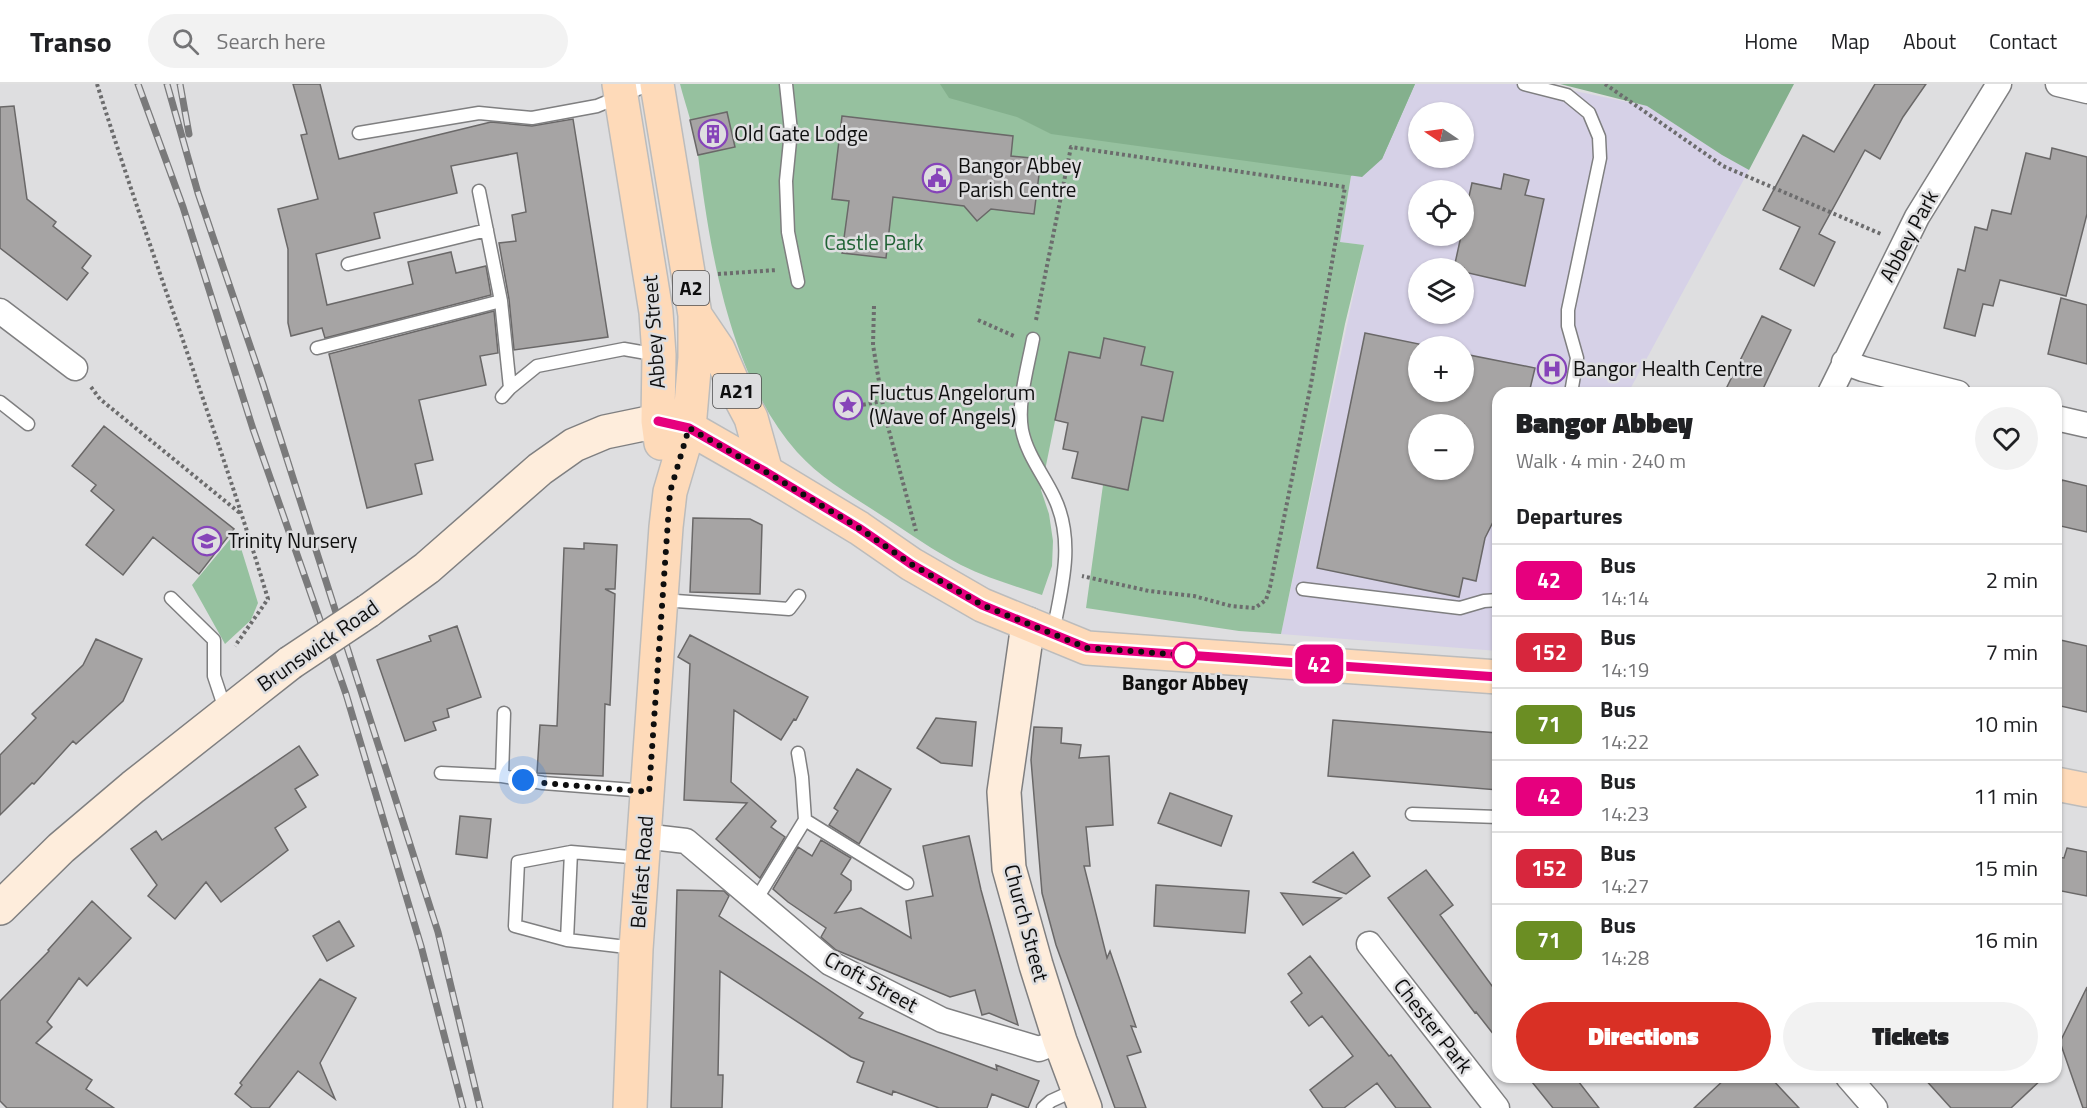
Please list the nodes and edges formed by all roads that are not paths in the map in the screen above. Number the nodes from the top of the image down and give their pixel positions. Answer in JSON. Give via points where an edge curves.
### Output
{"nodes":[{"id":1,"x":657,"y":84,"type":"edge"},
{"id":2,"x":786,"y":84,"type":"edge"},
{"id":3,"x":1524,"y":84,"type":"edge"},
{"id":4,"x":1999,"y":84,"type":"edge"},
{"id":5,"x":2058,"y":84,"type":"edge"},
{"id":6,"x":630,"y":88,"type":"edge"},
{"id":7,"x":2087,"y":91,"type":"edge"},
{"id":8,"x":359,"y":133,"type":"dead end"},
{"id":9,"x":479,"y":190,"type":"dead end"},
{"id":10,"x":487,"y":230,"type":"junction"},
{"id":11,"x":348,"y":264,"type":"dead end"},
{"id":12,"x":798,"y":282,"type":"dead end"},
{"id":13,"x":501,"y":301,"type":"junction"},
{"id":14,"x":695,"y":315,"type":"junction"},
{"id":15,"x":4,"y":323,"type":"edge"},
{"id":16,"x":1032,"y":339,"type":"road end"},
{"id":17,"x":317,"y":348,"type":"dead end"},
{"id":18,"x":659,"y":355,"type":"junction"},
{"id":19,"x":1844,"y":362,"type":"junction"},
{"id":20,"x":75,"y":368,"type":"road end"},
{"id":21,"x":1572,"y":387,"type":"edge"},
{"id":22,"x":1833,"y":387,"type":"edge"},
{"id":23,"x":1934,"y":387,"type":"edge"},
{"id":24,"x":0,"y":402,"type":"edge"},
{"id":25,"x":2062,"y":419,"type":"edge"},
{"id":26,"x":28,"y":424,"type":"dead end"},
{"id":27,"x":673,"y":425,"type":"junction"},
{"id":28,"x":2087,"y":425,"type":"edge"},
{"id":29,"x":766,"y":472,"type":"junction"},
{"id":30,"x":670,"y":492,"type":"joint"},
{"id":31,"x":1303,"y":589,"type":"dead end"},
{"id":32,"x":799,"y":596,"type":"dead end"},
{"id":33,"x":171,"y":598,"type":"dead end"},
{"id":34,"x":661,"y":600,"type":"junction"},
{"id":35,"x":1492,"y":600,"type":"edge"},
{"id":36,"x":1040,"y":629,"type":"junction"},
{"id":37,"x":1492,"y":677,"type":"edge"},
{"id":38,"x":226,"y":713,"type":"junction"},
{"id":39,"x":504,"y":713,"type":"dead end"},
{"id":40,"x":798,"y":753,"type":"dead end"},
{"id":41,"x":441,"y":773,"type":"dead end"},
{"id":42,"x":502,"y":776,"type":"junction"},
{"id":43,"x":2062,"y":785,"type":"edge"},
{"id":44,"x":2087,"y":790,"type":"edge"},
{"id":45,"x":649,"y":792,"type":"junction"},
{"id":46,"x":1412,"y":814,"type":"dead end"},
{"id":47,"x":1492,"y":817,"type":"edge"},
{"id":48,"x":805,"y":820,"type":"junction"},
{"id":49,"x":643,"y":847,"type":"junction"},
{"id":50,"x":571,"y":852,"type":"junction"},
{"id":51,"x":908,"y":883,"type":"dead end"},
{"id":52,"x":756,"y":900,"type":"junction"},
{"id":53,"x":0,"y":908,"type":"edge"},
{"id":54,"x":567,"y":940,"type":"junction"},
{"id":55,"x":1369,"y":944,"type":"dead end"},
{"id":56,"x":636,"y":949,"type":"junction"},
{"id":57,"x":1060,"y":1041,"type":"junction"},
{"id":58,"x":1853,"y":1083,"type":"edge"},
{"id":59,"x":1082,"y":1098,"type":"edge"},
{"id":60,"x":630,"y":1108,"type":"edge"},
{"id":61,"x":1043,"y":1108,"type":"edge"},
{"id":62,"x":1497,"y":1108,"type":"edge"},
{"id":63,"x":1875,"y":1108,"type":"edge"}],
"edges":[{"from":1,"to":14,"type":"main road","name":"Abbey Street","number":"A2"},
{"from":2,"to":12,"type":"lane","via":[[791,131],[786,181],[788,232]]},
{"from":3,"to":21,"type":"lane","via":[[1567,95],[1589,113],[1599,136],[1600,158],[1568,310],[1577,358]]},
{"from":4,"to":19,"type":"street","name":"Abbey Park","via":[[1917,217]]},
{"from":5,"to":7,"type":"street"},
{"from":6,"to":8,"type":"lane","via":[[597,106],[532,118],[479,113]]},
{"from":6,"to":18,"type":"main road","name":"Abbey Street","number":"A2"},
{"from":9,"to":10,"type":"lane"},
{"from":10,"to":11,"type":"lane"},
{"from":10,"to":13,"type":"lane"},
{"from":13,"to":17,"type":"lane"},
{"from":13,"to":18,"type":"lane","via":[[506,393],[537,366],[624,349]]},
{"from":14,"to":27,"type":"main road","name":"Abbey Street","number":"A2","via":[[695,358]]},
{"from":14,"to":29,"type":"main road","number":"A21","via":[[718,349],[751,418]]},
{"from":15,"to":20,"type":"street"},
{"from":16,"to":36,"type":"lane","via":[[1022,428],[1027,449],[1055,498],[1066,552],[1064,572]]},
{"from":18,"to":27,"type":"main road","name":"Abbey Street","number":"A2"},
{"from":19,"to":22,"type":"street","name":"Abbey Park"},
{"from":19,"to":23,"type":"street"},
{"from":24,"to":26,"type":"lane"},
{"from":25,"to":28,"type":"street"},
{"from":27,"to":29,"type":"main road","number":"A21"},
{"from":27,"to":30,"type":"main road","name":"Abbey Street","number":"A2"},
{"from":27,"to":38,"type":"main road","name":"Brunswick Road","bridge":true,"via":[[605,432],[574,445],[427,568],[290,663]]},
{"from":29,"to":36,"type":"main road","number":"A21","via":[[982,605]]},
{"from":30,"to":34,"type":"main road","name":"Belfast Road","number":"A2"},
{"from":31,"to":35,"type":"lane","via":[[1460,608]]},
{"from":32,"to":34,"type":"lane","via":[[789,609]]},
{"from":33,"to":38,"type":"lane","via":[[214,640],[214,676]]},
{"from":34,"to":45,"type":"main road","name":"Belfast Road","number":"A2"},
{"from":36,"to":37,"type":"main road","number":"A21","via":[[1087,648]]},
{"from":36,"to":57,"type":"main road","name":"Church Street","via":[[1004,792],[1009,868]]},
{"from":38,"to":53,"type":"main road","name":"Brunswick Road","via":[[61,848]]},
{"from":39,"to":42,"type":"lane"},
{"from":40,"to":48,"type":"lane"},
{"from":41,"to":42,"type":"lane"},
{"from":42,"to":45,"type":"lane"},
{"from":43,"to":44,"type":"main road"},
{"from":45,"to":49,"type":"main road","name":"Belfast Road","number":"A2"},
{"from":46,"to":47,"type":"lane"},
{"from":48,"to":51,"type":"lane"},
{"from":48,"to":52,"type":"lane"},
{"from":49,"to":50,"type":"lane"},
{"from":49,"to":52,"type":"street","name":"Croft Street","via":[[686,841]]},
{"from":49,"to":56,"type":"main road","name":"Belfast Road","number":"A2"},
{"from":50,"to":54,"type":"lane"},
{"from":50,"to":54,"type":"lane","via":[[519,862],[515,926]]},
{"from":52,"to":57,"type":"street","name":"Croft Street","via":[[830,963],[942,1020],[1039,1049]]},
{"from":54,"to":56,"type":"lane"},
{"from":55,"to":62,"type":"street","name":"Chester Park"},
{"from":56,"to":60,"type":"main road","name":"Belfast Road","number":"A2"},
{"from":57,"to":59,"type":"main road","name":"Church Street"},
{"from":58,"to":63,"type":"street"},
{"from":59,"to":61,"type":"lane","via":[[1051,1101]]}]}
